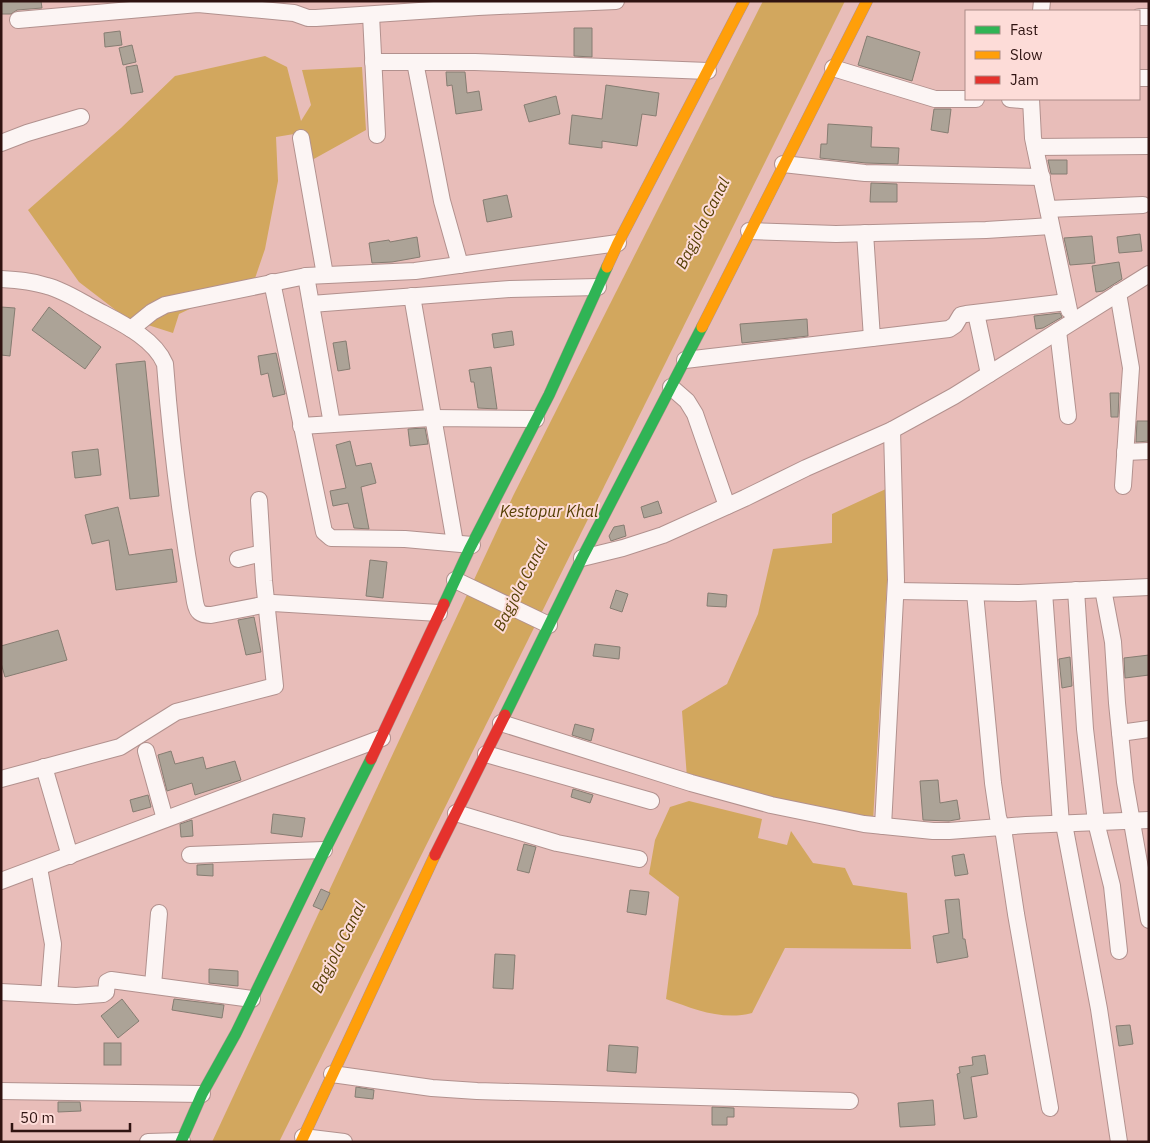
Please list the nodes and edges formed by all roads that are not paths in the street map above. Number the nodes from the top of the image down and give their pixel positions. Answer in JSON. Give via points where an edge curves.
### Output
{"nodes":[{"id":1,"x":616,"y":1,"type":"edge"},
{"id":2,"x":744,"y":1,"type":"edge"},
{"id":3,"x":867,"y":1,"type":"edge"},
{"id":4,"x":258,"y":6,"type":"edge"},
{"id":5,"x":67,"y":8,"type":"edge"},
{"id":6,"x":371,"y":15,"type":"junction"},
{"id":7,"x":18,"y":20,"type":"dead end"},
{"id":8,"x":373,"y":62,"type":"junction"},
{"id":9,"x":415,"y":62,"type":"junction"},
{"id":10,"x":833,"y":68,"type":"junction"},
{"id":11,"x":708,"y":71,"type":"junction"},
{"id":12,"x":965,"y":99,"type":"edge"},
{"id":13,"x":1031,"y":100,"type":"edge"},
{"id":14,"x":80,"y":117,"type":"dead end"},
{"id":15,"x":377,"y":135,"type":"dead end"},
{"id":16,"x":301,"y":138,"type":"dead end"},
{"id":17,"x":1,"y":143,"type":"edge"},
{"id":18,"x":1035,"y":146,"type":"junction"},
{"id":19,"x":1149,"y":146,"type":"edge"},
{"id":20,"x":783,"y":164,"type":"junction"},
{"id":21,"x":1042,"y":176,"type":"junction"},
{"id":22,"x":1143,"y":204,"type":"dead end"},
{"id":23,"x":1048,"y":209,"type":"junction"},
{"id":24,"x":1051,"y":226,"type":"junction"},
{"id":25,"x":749,"y":231,"type":"junction"},
{"id":26,"x":865,"y":233,"type":"junction"},
{"id":27,"x":618,"y":243,"type":"junction"},
{"id":28,"x":460,"y":264,"type":"junction"},
{"id":29,"x":1149,"y":274,"type":"edge"},
{"id":30,"x":325,"y":275,"type":"junction"},
{"id":31,"x":2,"y":276,"type":"edge"},
{"id":32,"x":306,"y":276,"type":"junction"},
{"id":33,"x":272,"y":282,"type":"junction"},
{"id":34,"x":598,"y":286,"type":"junction"},
{"id":35,"x":1118,"y":293,"type":"junction"},
{"id":36,"x":412,"y":296,"type":"junction"},
{"id":37,"x":1067,"y":302,"type":"junction"},
{"id":38,"x":310,"y":304,"type":"junction"},
{"id":39,"x":976,"y":313,"type":"junction"},
{"id":40,"x":1065,"y":327,"type":"junction"},
{"id":41,"x":131,"y":328,"type":"junction"},
{"id":42,"x":872,"y":338,"type":"junction"},
{"id":43,"x":685,"y":360,"type":"junction"},
{"id":44,"x":989,"y":374,"type":"junction"},
{"id":45,"x":671,"y":386,"type":"junction"},
{"id":46,"x":1068,"y":416,"type":"dead end"},
{"id":47,"x":433,"y":418,"type":"junction"},
{"id":48,"x":536,"y":419,"type":"junction"},
{"id":49,"x":332,"y":424,"type":"junction"},
{"id":50,"x":301,"y":426,"type":"junction"},
{"id":51,"x":892,"y":430,"type":"junction"},
{"id":52,"x":1149,"y":451,"type":"edge"},
{"id":53,"x":1125,"y":452,"type":"junction"},
{"id":54,"x":1123,"y":486,"type":"dead end"},
{"id":55,"x":259,"y":500,"type":"dead end"},
{"id":56,"x":727,"y":506,"type":"junction"},
{"id":57,"x":455,"y":543,"type":"junction"},
{"id":58,"x":472,"y":545,"type":"junction"},
{"id":59,"x":262,"y":553,"type":"junction"},
{"id":60,"x":582,"y":558,"type":"junction"},
{"id":61,"x":238,"y":560,"type":"dead end"},
{"id":62,"x":455,"y":580,"type":"junction"},
{"id":63,"x":1149,"y":587,"type":"edge"},
{"id":64,"x":1103,"y":589,"type":"junction"},
{"id":65,"x":1076,"y":590,"type":"junction"},
{"id":66,"x":896,"y":591,"type":"junction"},
{"id":67,"x":1044,"y":592,"type":"junction"},
{"id":68,"x":975,"y":593,"type":"junction"},
{"id":69,"x":267,"y":604,"type":"junction"},
{"id":70,"x":439,"y":613,"type":"junction"},
{"id":71,"x":549,"y":625,"type":"junction"},
{"id":72,"x":501,"y":723,"type":"junction"},
{"id":73,"x":1149,"y":729,"type":"edge"},
{"id":74,"x":1120,"y":733,"type":"junction"},
{"id":75,"x":382,"y":738,"type":"junction"},
{"id":76,"x":146,"y":751,"type":"dead end"},
{"id":77,"x":486,"y":754,"type":"junction"},
{"id":78,"x":44,"y":767,"type":"junction"},
{"id":79,"x":1,"y":778,"type":"edge"},
{"id":80,"x":651,"y":801,"type":"dead end"},
{"id":81,"x":456,"y":813,"type":"junction"},
{"id":82,"x":165,"y":819,"type":"junction"},
{"id":83,"x":1131,"y":820,"type":"junction"},
{"id":84,"x":1149,"y":820,"type":"edge"},
{"id":85,"x":1096,"y":822,"type":"junction"},
{"id":86,"x":1063,"y":824,"type":"junction"},
{"id":87,"x":883,"y":826,"type":"junction"},
{"id":88,"x":1001,"y":827,"type":"junction"},
{"id":89,"x":324,"y":850,"type":"junction"},
{"id":90,"x":70,"y":856,"type":"junction"},
{"id":91,"x":190,"y":856,"type":"dead end"},
{"id":92,"x":639,"y":860,"type":"dead end"},
{"id":93,"x":39,"y":868,"type":"junction"},
{"id":94,"x":1,"y":881,"type":"edge"},
{"id":95,"x":159,"y":913,"type":"dead end"},
{"id":96,"x":1149,"y":920,"type":"edge"},
{"id":97,"x":1119,"y":951,"type":"dead end"},
{"id":98,"x":153,"y":985,"type":"junction"},
{"id":99,"x":1,"y":992,"type":"edge"},
{"id":100,"x":50,"y":994,"type":"junction"},
{"id":101,"x":252,"y":999,"type":"junction"},
{"id":102,"x":332,"y":1074,"type":"junction"},
{"id":103,"x":1,"y":1091,"type":"edge"},
{"id":104,"x":202,"y":1094,"type":"junction"},
{"id":105,"x":850,"y":1101,"type":"dead end"},
{"id":106,"x":1050,"y":1108,"type":"dead end"},
{"id":107,"x":302,"y":1140,"type":"edge"},
{"id":108,"x":182,"y":1141,"type":"edge"},
{"id":109,"x":148,"y":1142,"type":"edge"},
{"id":110,"x":344,"y":1142,"type":"edge"},
{"id":111,"x":1119,"y":1142,"type":"edge"}],
"edges":[{"from":1,"to":6,"type":"street"},
{"from":2,"to":11,"type":"street"},
{"from":3,"to":10,"type":"street"},
{"from":4,"to":5,"type":"street","via":[[198,4]]},
{"from":4,"to":6,"type":"street","via":[[308,18]]},
{"from":5,"to":7,"type":"street"},
{"from":6,"to":8,"type":"street"},
{"from":8,"to":9,"type":"street"},
{"from":8,"to":15,"type":"street"},
{"from":9,"to":11,"type":"street"},
{"from":9,"to":28,"type":"street","via":[[442,201]]},
{"from":10,"to":12,"type":"street","via":[[935,99]]},
{"from":10,"to":20,"type":"street"},
{"from":11,"to":27,"type":"street"},
{"from":13,"to":18,"type":"street"},
{"from":14,"to":17,"type":"street"},
{"from":16,"to":30,"type":"street"},
{"from":18,"to":19,"type":"street"},
{"from":18,"to":21,"type":"street"},
{"from":20,"to":21,"type":"street","via":[[865,173]]},
{"from":20,"to":25,"type":"street"},
{"from":21,"to":23,"type":"street"},
{"from":22,"to":23,"type":"street"},
{"from":23,"to":24,"type":"street"},
{"from":24,"to":26,"type":"street"},
{"from":24,"to":37,"type":"street"},
{"from":25,"to":26,"type":"street"},
{"from":25,"to":43,"type":"street"},
{"from":26,"to":42,"type":"street"},
{"from":27,"to":28,"type":"street"},
{"from":27,"to":34,"type":"street"},
{"from":28,"to":30,"type":"street","via":[[415,271]]},
{"from":29,"to":35,"type":"street"},
{"from":30,"to":32,"type":"street"},
{"from":31,"to":41,"type":"street","via":[[50,286]]},
{"from":32,"to":33,"type":"street"},
{"from":32,"to":38,"type":"street"},
{"from":33,"to":41,"type":"street","via":[[165,305]]},
{"from":33,"to":50,"type":"street"},
{"from":34,"to":36,"type":"street"},
{"from":34,"to":48,"type":"street"},
{"from":35,"to":40,"type":"street"},
{"from":35,"to":53,"type":"street","via":[[1131,368]]},
{"from":36,"to":38,"type":"street"},
{"from":36,"to":47,"type":"street"},
{"from":37,"to":39,"type":"street"},
{"from":37,"to":40,"type":"street"},
{"from":38,"to":49,"type":"street"},
{"from":39,"to":42,"type":"street","via":[[961,315],[949,329]]},
{"from":39,"to":44,"type":"street"},
{"from":40,"to":44,"type":"street"},
{"from":40,"to":46,"type":"street"},
{"from":41,"to":69,"type":"street","via":[[154,348],[165,364],[178,507],[197,610],[202,615],[211,615]]},
{"from":42,"to":43,"type":"street"},
{"from":43,"to":45,"type":"street"},
{"from":44,"to":51,"type":"street"},
{"from":45,"to":56,"type":"street","via":[[695,414]]},
{"from":45,"to":60,"type":"street"},
{"from":47,"to":48,"type":"street"},
{"from":47,"to":49,"type":"street"},
{"from":47,"to":57,"type":"street"},
{"from":48,"to":58,"type":"street"},
{"from":49,"to":50,"type":"street"},
{"from":50,"to":57,"type":"street","via":[[324,532],[329,537]]},
{"from":51,"to":56,"type":"street"},
{"from":51,"to":66,"type":"street"},
{"from":52,"to":53,"type":"street"},
{"from":53,"to":54,"type":"street"},
{"from":55,"to":59,"type":"street"},
{"from":56,"to":60,"type":"street","via":[[655,537]]},
{"from":57,"to":58,"type":"street"},
{"from":58,"to":62,"type":"street"},
{"from":59,"to":61,"type":"street"},
{"from":59,"to":69,"type":"street"},
{"from":60,"to":71,"type":"street"},
{"from":62,"to":70,"type":"street"},
{"from":62,"to":71,"type":"street"},
{"from":63,"to":64,"type":"street"},
{"from":64,"to":65,"type":"street"},
{"from":64,"to":74,"type":"street","via":[[1114,642]]},
{"from":65,"to":67,"type":"street"},
{"from":65,"to":85,"type":"street","via":[[1085,729]]},
{"from":66,"to":68,"type":"street"},
{"from":66,"to":87,"type":"street"},
{"from":67,"to":68,"type":"street"},
{"from":67,"to":86,"type":"street"},
{"from":68,"to":88,"type":"street","via":[[993,783]]},
{"from":69,"to":70,"type":"street"},
{"from":69,"to":78,"type":"street","via":[[275,686],[176,712],[120,747]]},
{"from":70,"to":75,"type":"street"},
{"from":71,"to":72,"type":"street"},
{"from":72,"to":77,"type":"street"},
{"from":72,"to":87,"type":"street","via":[[691,783],[762,802]]},
{"from":73,"to":74,"type":"street"},
{"from":74,"to":83,"type":"street"},
{"from":75,"to":82,"type":"street"},
{"from":75,"to":89,"type":"street"},
{"from":76,"to":82,"type":"street"},
{"from":77,"to":80,"type":"street"},
{"from":77,"to":81,"type":"street"},
{"from":78,"to":79,"type":"street"},
{"from":78,"to":90,"type":"street"},
{"from":81,"to":92,"type":"street","via":[[557,843]]},
{"from":81,"to":102,"type":"street"},
{"from":82,"to":90,"type":"street"},
{"from":83,"to":84,"type":"street"},
{"from":83,"to":85,"type":"street"},
{"from":83,"to":96,"type":"street"},
{"from":85,"to":86,"type":"street"},
{"from":85,"to":97,"type":"street","via":[[1111,880]]},
{"from":86,"to":88,"type":"street"},
{"from":86,"to":111,"type":"street","via":[[1098,1000]]},
{"from":87,"to":88,"type":"street","via":[[933,831]]},
{"from":88,"to":106,"type":"street"},
{"from":89,"to":91,"type":"street"},
{"from":89,"to":101,"type":"street"},
{"from":90,"to":93,"type":"street"},
{"from":93,"to":94,"type":"street"},
{"from":93,"to":100,"type":"street","via":[[53,944]]},
{"from":95,"to":98,"type":"street"},
{"from":98,"to":100,"type":"street","via":[[108,980],[103,994]]},
{"from":98,"to":101,"type":"street"},
{"from":99,"to":100,"type":"street"},
{"from":101,"to":104,"type":"street"},
{"from":102,"to":105,"type":"street","via":[[477,1091]]},
{"from":102,"to":107,"type":"street"},
{"from":103,"to":104,"type":"street"},
{"from":104,"to":108,"type":"street"},
{"from":107,"to":110,"type":"street"},
{"from":108,"to":109,"type":"street"}]}
